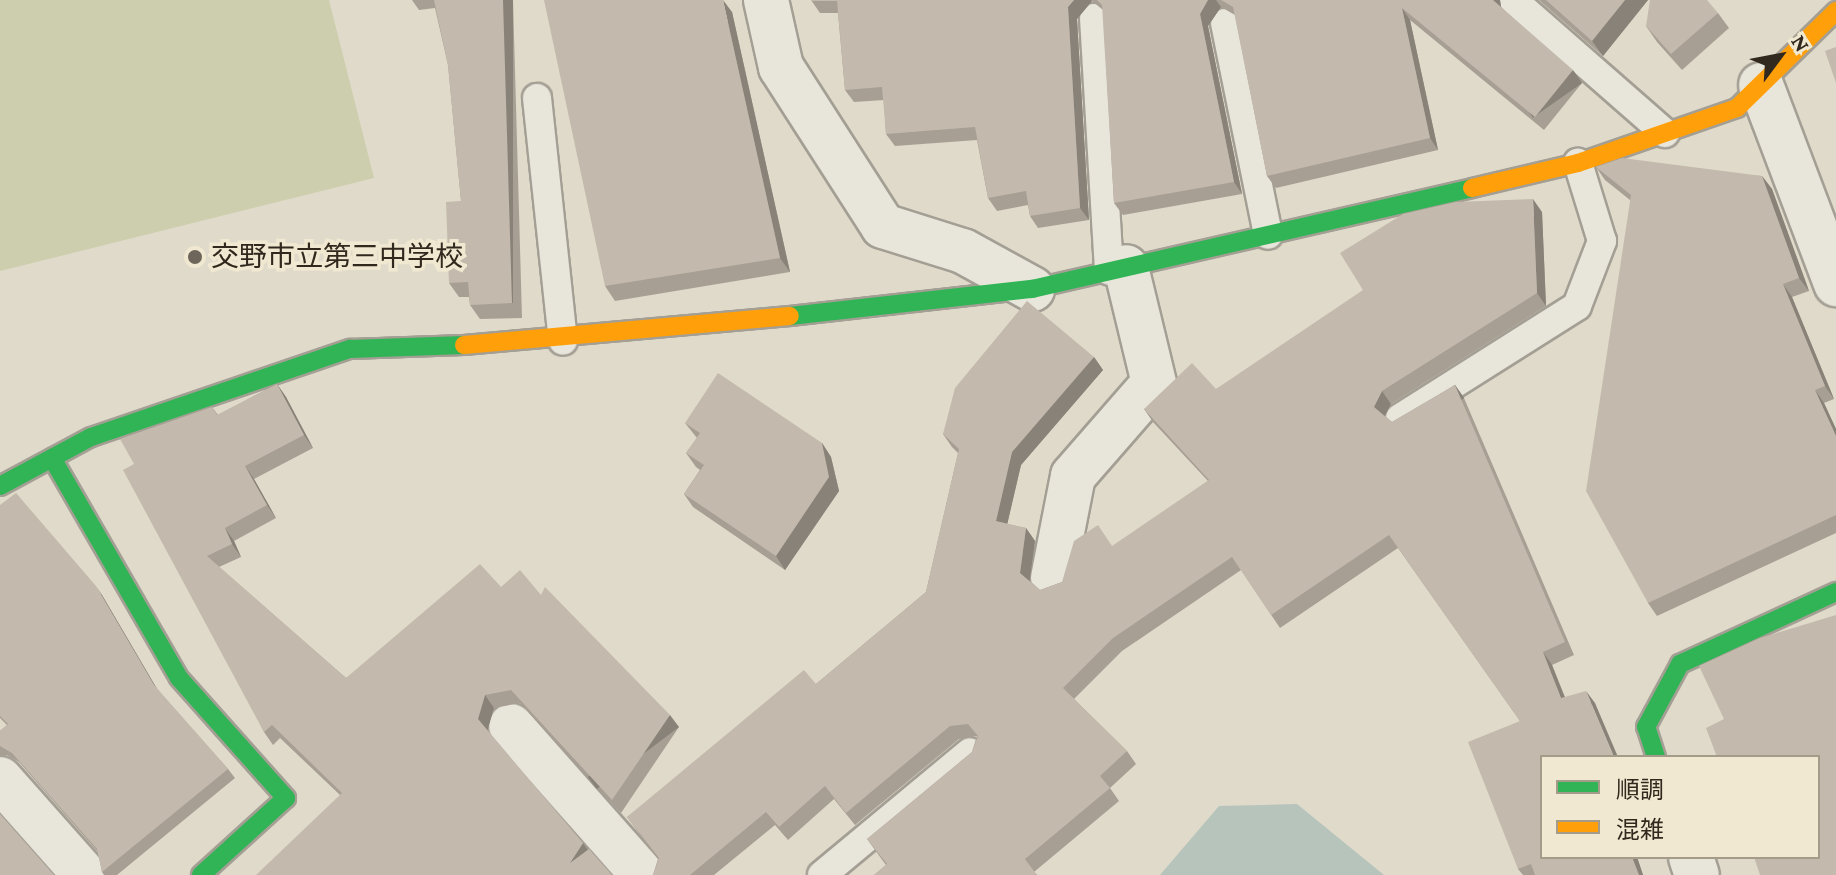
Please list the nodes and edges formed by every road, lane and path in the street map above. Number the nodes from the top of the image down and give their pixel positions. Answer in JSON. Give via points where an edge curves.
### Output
{"nodes":[{"id":1,"x":766,"y":0,"type":"edge"},
{"id":2,"x":1513,"y":0,"type":"edge"},
{"id":3,"x":1836,"y":11,"type":"edge"},
{"id":4,"x":1094,"y":18,"type":"dead end"},
{"id":5,"x":1225,"y":23,"type":"edge"},
{"id":6,"x":1761,"y":85,"type":"junction"},
{"id":7,"x":537,"y":98,"type":"dead end"},
{"id":8,"x":1665,"y":133,"type":"junction"},
{"id":9,"x":1578,"y":163,"type":"junction"},
{"id":10,"x":1268,"y":235,"type":"junction"},
{"id":11,"x":1118,"y":269,"type":"junction"},
{"id":12,"x":1836,"y":284,"type":"edge"},
{"id":13,"x":1032,"y":289,"type":"junction"},
{"id":14,"x":563,"y":341,"type":"junction"},
{"id":15,"x":1400,"y":418,"type":"edge"},
{"id":16,"x":52,"y":458,"type":"junction"},
{"id":17,"x":0,"y":486,"type":"edge"},
{"id":18,"x":1053,"y":578,"type":"dead end"},
{"id":19,"x":1836,"y":592,"type":"edge"},
{"id":20,"x":511,"y":726,"type":"dead end"},
{"id":21,"x":970,"y":752,"type":"edge"},
{"id":22,"x":1655,"y":755,"type":"edge"},
{"id":23,"x":0,"y":779,"type":"edge"},
{"id":24,"x":633,"y":872,"type":"edge"},
{"id":25,"x":85,"y":875,"type":"edge"},
{"id":26,"x":201,"y":875,"type":"edge"},
{"id":27,"x":822,"y":875,"type":"edge"}],
"edges":[{"from":1,"to":13,"type":"street","via":[[781,67],[883,226],[963,251]]},
{"from":2,"to":8,"type":"lane"},
{"from":3,"to":6,"type":"street"},
{"from":4,"to":11,"type":"lane"},
{"from":5,"to":10,"type":"lane"},
{"from":6,"to":8,"type":"street","via":[[1737,108]]},
{"from":6,"to":12,"type":"street"},
{"from":7,"to":14,"type":"lane"},
{"from":8,"to":9,"type":"street"},
{"from":9,"to":10,"type":"street"},
{"from":9,"to":15,"type":"lane","via":[[1602,241],[1577,306]]},
{"from":10,"to":11,"type":"street"},
{"from":11,"to":13,"type":"street"},
{"from":11,"to":18,"type":"street","via":[[1154,383],[1073,476]]},
{"from":13,"to":14,"type":"street"},
{"from":14,"to":16,"type":"street","via":[[350,349],[91,437]]},
{"from":16,"to":17,"type":"street"},
{"from":16,"to":26,"type":"street","via":[[179,678],[286,798]]},
{"from":19,"to":22,"type":"street","via":[[1680,664],[1646,727]]},
{"from":20,"to":24,"type":"street"},
{"from":21,"to":27,"type":"lane"},
{"from":23,"to":25,"type":"street"}]}
